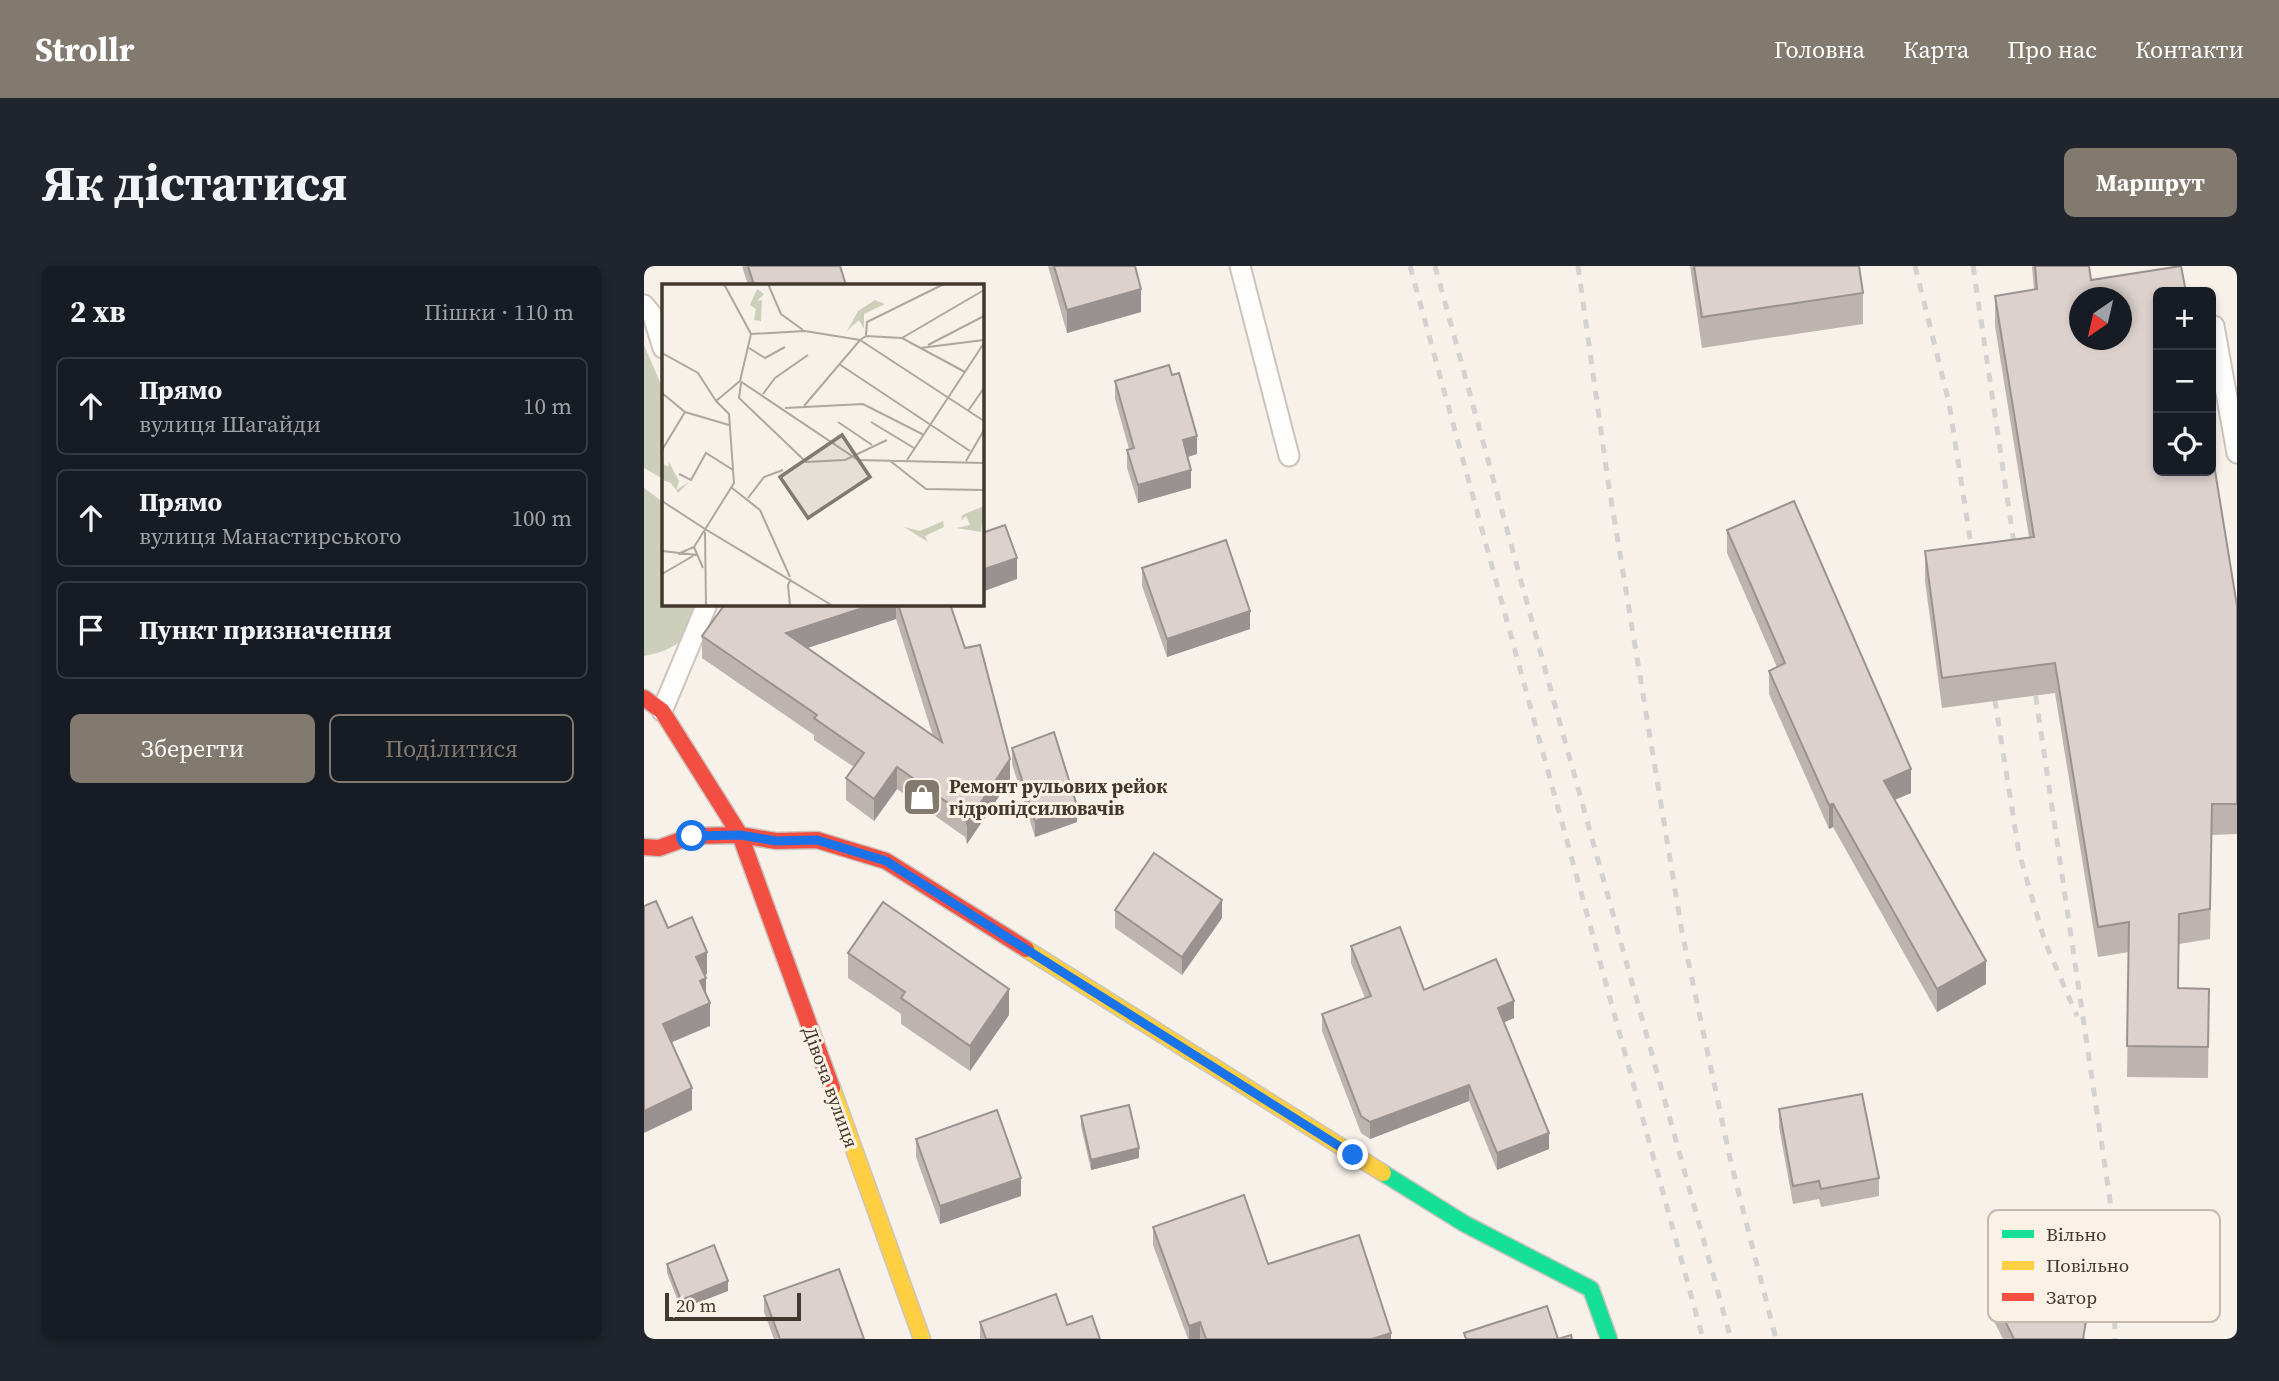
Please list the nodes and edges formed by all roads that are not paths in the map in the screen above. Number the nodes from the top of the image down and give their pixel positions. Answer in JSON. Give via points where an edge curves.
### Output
{"nodes":[{"id":1,"x":1240,"y":266,"type":"edge"},
{"id":2,"x":644,"y":305,"type":"edge"},
{"id":3,"x":2216,"y":337,"type":"edge"},
{"id":4,"x":662,"y":345,"type":"edge"},
{"id":5,"x":2237,"y":453,"type":"edge"},
{"id":6,"x":1289,"y":456,"type":"dead end"},
{"id":7,"x":706,"y":606,"type":"edge"},
{"id":8,"x":644,"y":698,"type":"edge"},
{"id":9,"x":662,"y":710,"type":"junction"},
{"id":10,"x":740,"y":835,"type":"junction"},
{"id":11,"x":644,"y":847,"type":"edge"},
{"id":12,"x":922,"y":1339,"type":"edge"},
{"id":13,"x":1609,"y":1339,"type":"edge"}],
"edges":[{"from":1,"to":6,"type":"lane"},
{"from":2,"to":4,"type":"lane","via":[[653,316]]},
{"from":3,"to":5,"type":"lane"},
{"from":7,"to":9,"type":"lane"},
{"from":8,"to":9,"type":"street"},
{"from":9,"to":10,"type":"street","name":"Дівоча вулиця"},
{"from":10,"to":11,"type":"street","via":[[692,836],[659,848]]},
{"from":10,"to":12,"type":"street","name":"Дівоча вулиця"},
{"from":10,"to":13,"type":"street","via":[[776,841],[817,840],[886,861],[1465,1224],[1591,1289]]}]}
